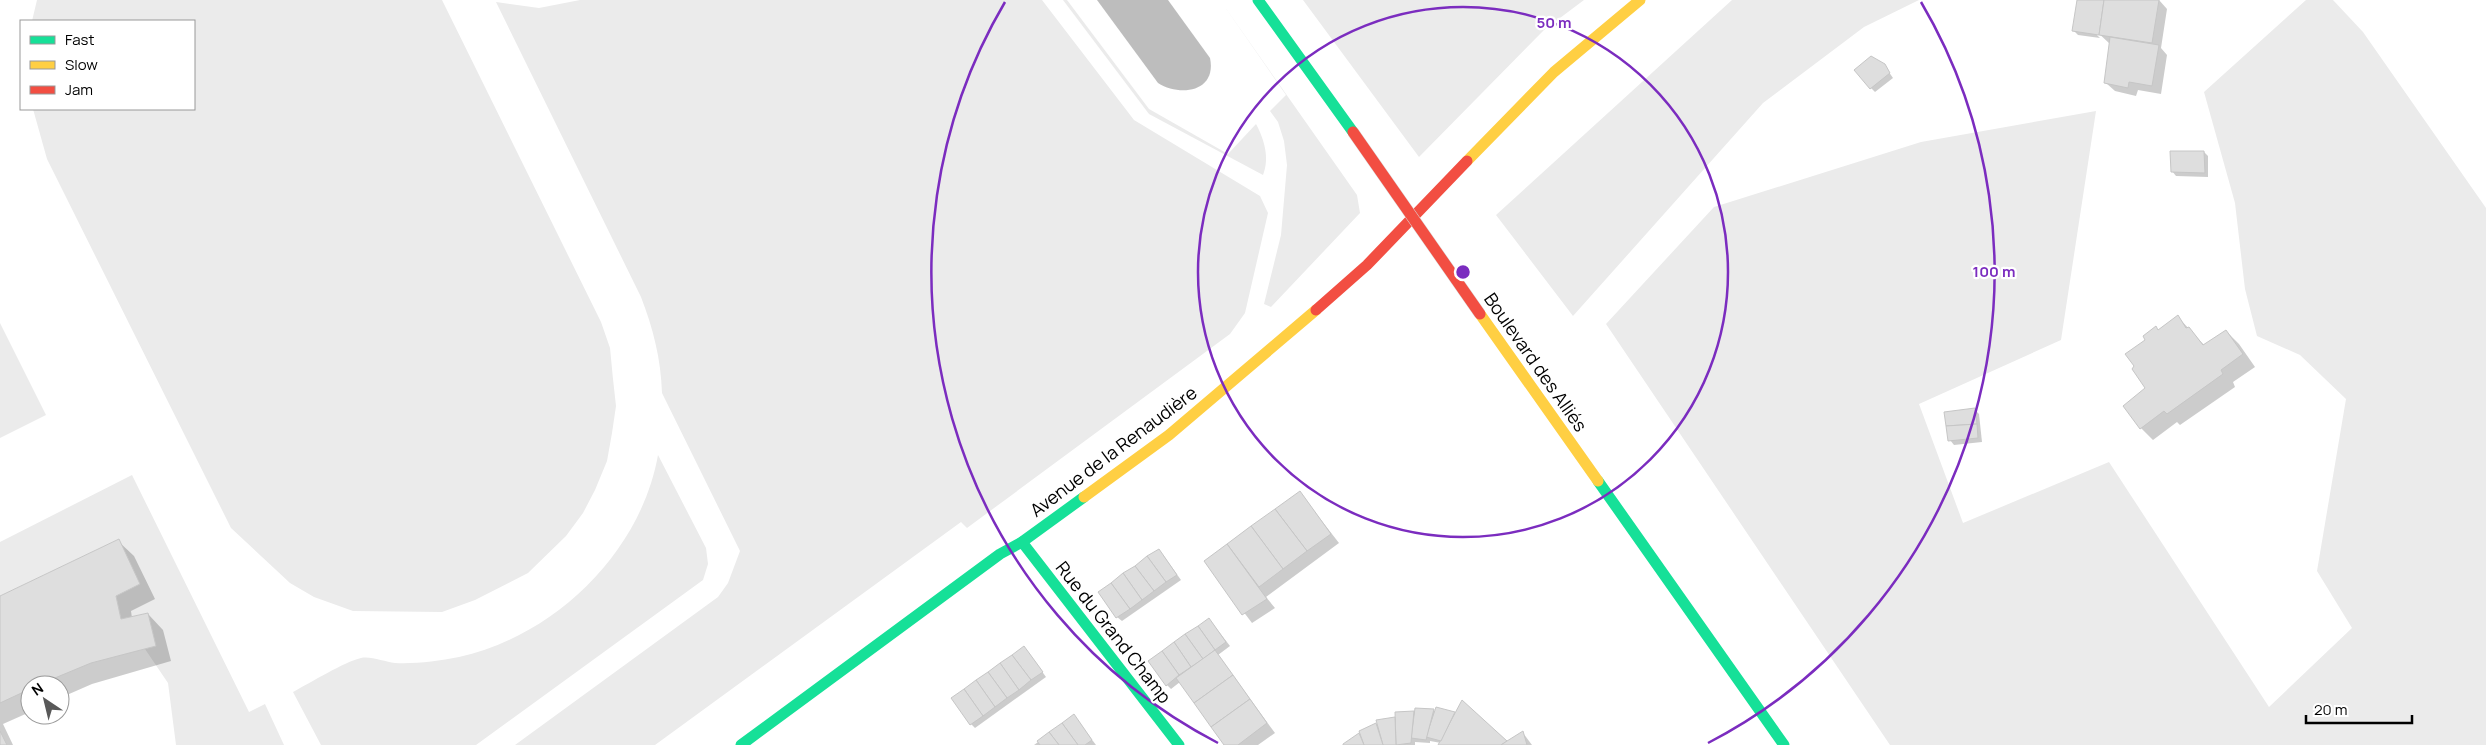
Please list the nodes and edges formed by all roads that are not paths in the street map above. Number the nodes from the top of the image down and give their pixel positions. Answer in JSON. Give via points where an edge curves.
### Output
{"nodes":[{"id":1,"x":1258,"y":0,"type":"edge"},
{"id":2,"x":1640,"y":0,"type":"edge"},
{"id":3,"x":1022,"y":542,"type":"junction"},
{"id":4,"x":742,"y":745,"type":"edge"},
{"id":5,"x":1179,"y":745,"type":"edge"},
{"id":6,"x":1784,"y":745,"type":"edge"}],
"edges":[{"from":1,"to":6,"type":"street","name":"Boulevard des Alliés","bridge":true},
{"from":2,"to":3,"type":"street","name":"Avenue de la Renaudière","via":[[1554,72],[1367,265],[1280,342],[1169,435]]},
{"from":3,"to":4,"type":"street","name":"Avenue de la Renaudière","via":[[1000,554]]},
{"from":3,"to":5,"type":"street","name":"Rue du Grand Champ"}]}
